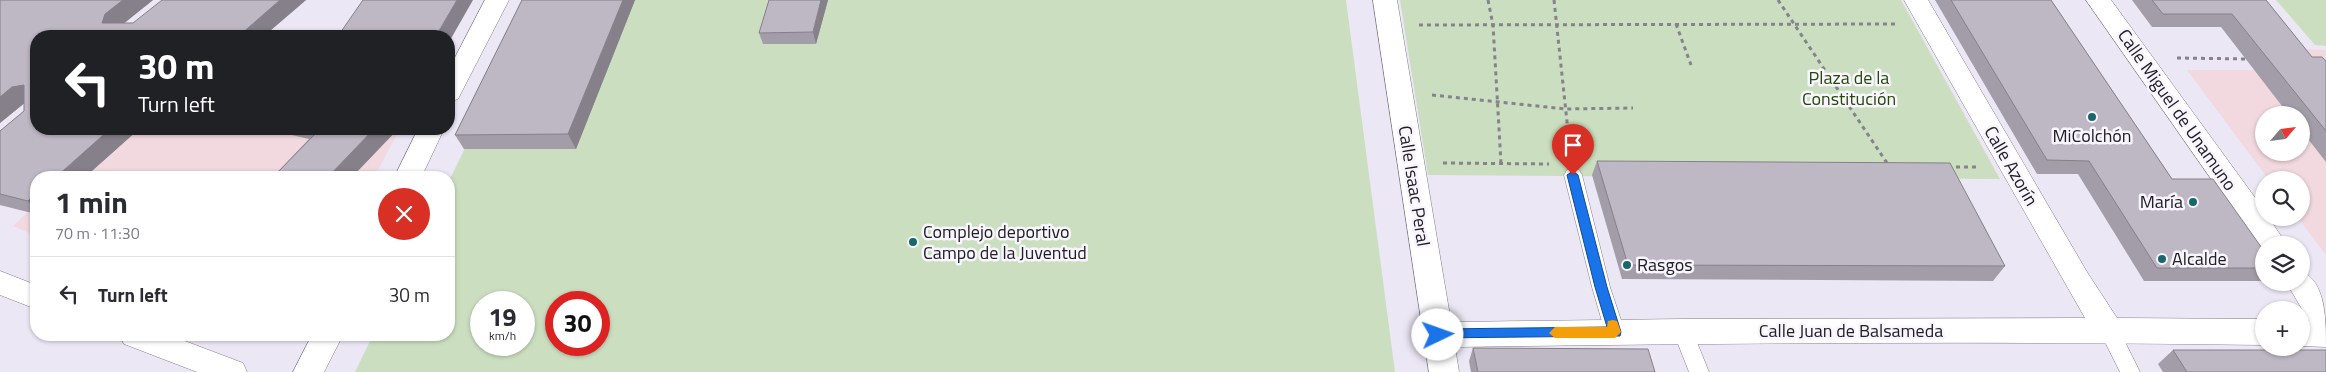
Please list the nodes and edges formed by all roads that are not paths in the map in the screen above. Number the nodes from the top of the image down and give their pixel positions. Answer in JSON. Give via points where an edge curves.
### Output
{"nodes":[{"id":1,"x":497,"y":0,"type":"edge"},
{"id":2,"x":1916,"y":0,"type":"edge"},
{"id":3,"x":2098,"y":0,"type":"edge"},
{"id":4,"x":1387,"y":13,"type":"edge"},
{"id":5,"x":455,"y":81,"type":"edge"},
{"id":6,"x":428,"y":135,"type":"edge"},
{"id":7,"x":1572,"y":170,"type":"road end"},
{"id":8,"x":410,"y":171,"type":"edge"},
{"id":9,"x":2267,"y":236,"type":"edge"},
{"id":10,"x":0,"y":283,"type":"edge"},
{"id":11,"x":2306,"y":291,"type":"edge"},
{"id":12,"x":30,"y":295,"type":"edge"},
{"id":13,"x":2326,"y":322,"type":"edge"},
{"id":14,"x":2109,"y":330,"type":"junction"},
{"id":15,"x":1683,"y":331,"type":"junction"},
{"id":16,"x":1615,"y":332,"type":"junction"},
{"id":17,"x":2255,"y":332,"type":"edge"},
{"id":18,"x":2310,"y":333,"type":"edge"},
{"id":19,"x":2326,"y":334,"type":"edge"},
{"id":20,"x":1438,"y":335,"type":"junction"},
{"id":21,"x":151,"y":341,"type":"edge"},
{"id":22,"x":325,"y":341,"type":"edge"},
{"id":23,"x":232,"y":372,"type":"edge"},
{"id":24,"x":308,"y":372,"type":"edge"},
{"id":25,"x":1444,"y":372,"type":"edge"},
{"id":26,"x":1699,"y":372,"type":"edge"},
{"id":27,"x":2130,"y":372,"type":"edge"}],
"edges":[{"from":1,"to":5,"type":"street"},
{"from":2,"to":14,"type":"street","name":"Calle Azorín"},
{"from":3,"to":9,"type":"street","name":"Calle Miguel de Unamuno"},
{"from":4,"to":20,"type":"street","name":"Calle Isaac Peral"},
{"from":6,"to":8,"type":"street"},
{"from":7,"to":16,"type":"lane"},
{"from":10,"to":12,"type":"street"},
{"from":11,"to":13,"type":"street"},
{"from":14,"to":15,"type":"street","name":"Calle Juan de Balsameda"},
{"from":14,"to":17,"type":"street","name":"Calle Juan de Balsameda"},
{"from":14,"to":27,"type":"lane"},
{"from":15,"to":16,"type":"street","name":"Calle Juan de Balsameda"},
{"from":15,"to":26,"type":"lane"},
{"from":16,"to":20,"type":"street","name":"Calle Juan de Balsameda"},
{"from":18,"to":19,"type":"street"},
{"from":20,"to":25,"type":"street","name":"Calle Isaac Peral"},
{"from":21,"to":23,"type":"street"},
{"from":22,"to":24,"type":"street"}]}
